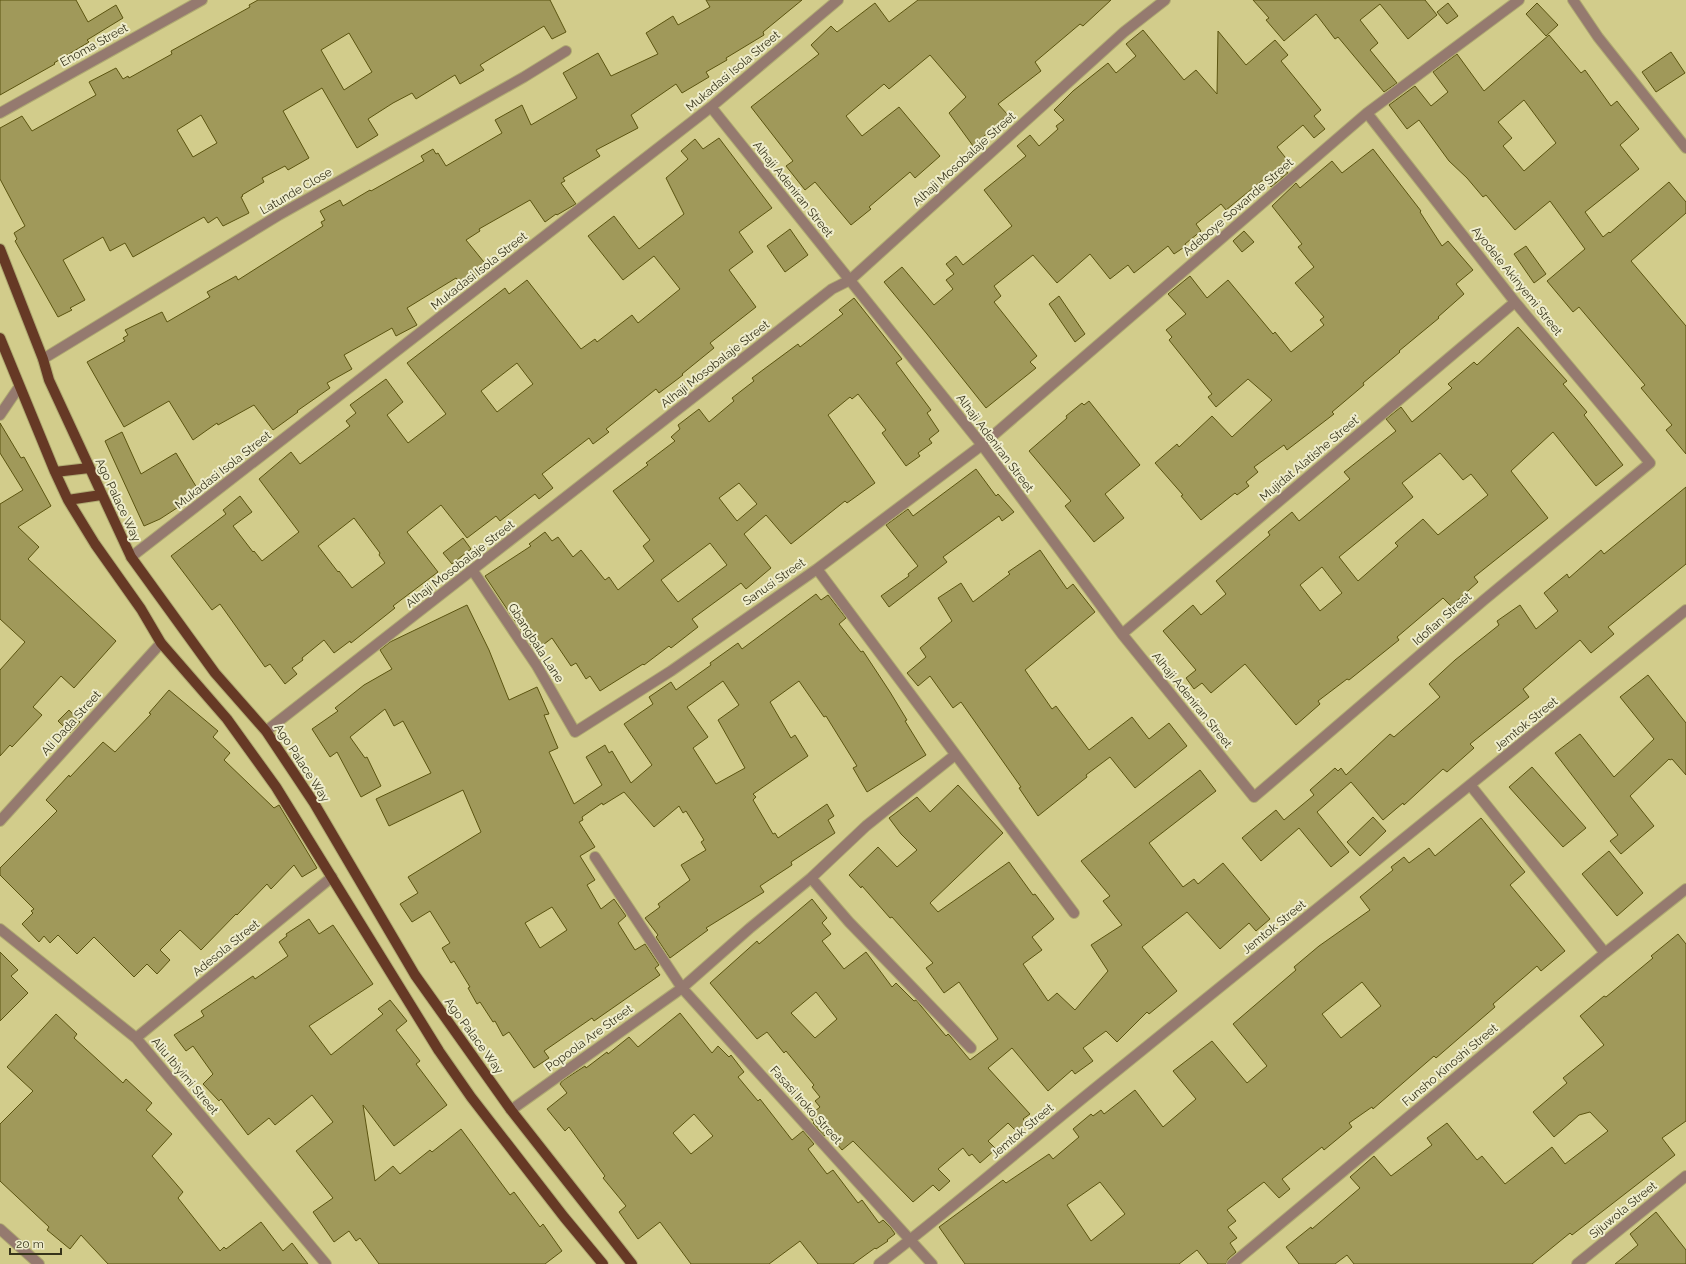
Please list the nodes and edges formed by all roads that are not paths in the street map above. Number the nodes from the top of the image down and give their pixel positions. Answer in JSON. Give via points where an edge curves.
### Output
{"nodes":[{"id":1,"x":202,"y":0,"type":"edge"},
{"id":2,"x":838,"y":0,"type":"edge"},
{"id":3,"x":1165,"y":0,"type":"edge"},
{"id":4,"x":1520,"y":0,"type":"edge"},
{"id":5,"x":1573,"y":0,"type":"edge"},
{"id":6,"x":566,"y":51,"type":"dead end"},
{"id":7,"x":711,"y":107,"type":"junction"},
{"id":8,"x":0,"y":113,"type":"edge"},
{"id":9,"x":1367,"y":113,"type":"junction"},
{"id":10,"x":1686,"y":148,"type":"edge"},
{"id":11,"x":0,"y":249,"type":"edge"},
{"id":12,"x":850,"y":280,"type":"junction"},
{"id":13,"x":1515,"y":302,"type":"junction"},
{"id":14,"x":0,"y":338,"type":"edge"},
{"id":15,"x":44,"y":359,"type":"junction"},
{"id":16,"x":19,"y":387,"type":"junction"},
{"id":17,"x":1,"y":414,"type":"edge"},
{"id":18,"x":982,"y":445,"type":"junction"},
{"id":19,"x":1650,"y":463,"type":"joint"},
{"id":20,"x":89,"y":468,"type":"junction"},
{"id":21,"x":55,"y":472,"type":"junction"},
{"id":22,"x":101,"y":495,"type":"junction"},
{"id":23,"x":68,"y":500,"type":"junction"},
{"id":24,"x":131,"y":557,"type":"junction"},
{"id":25,"x":816,"y":569,"type":"junction"},
{"id":26,"x":473,"y":571,"type":"junction"},
{"id":27,"x":1686,"y":610,"type":"edge"},
{"id":28,"x":1122,"y":634,"type":"junction"},
{"id":29,"x":161,"y":643,"type":"junction"},
{"id":30,"x":266,"y":731,"type":"junction"},
{"id":31,"x":575,"y":732,"type":"joint"},
{"id":32,"x":955,"y":755,"type":"junction"},
{"id":33,"x":1471,"y":786,"type":"junction"},
{"id":34,"x":1254,"y":797,"type":"joint"},
{"id":35,"x":0,"y":821,"type":"edge"},
{"id":36,"x":595,"y":857,"type":"dead end"},
{"id":37,"x":332,"y":877,"type":"junction"},
{"id":38,"x":811,"y":878,"type":"junction"},
{"id":39,"x":1686,"y":889,"type":"edge"},
{"id":40,"x":1074,"y":913,"type":"dead end"},
{"id":41,"x":0,"y":929,"type":"edge"},
{"id":42,"x":1605,"y":953,"type":"junction"},
{"id":43,"x":682,"y":988,"type":"junction"},
{"id":44,"x":136,"y":1038,"type":"junction"},
{"id":45,"x":971,"y":1048,"type":"dead end"},
{"id":46,"x":511,"y":1110,"type":"junction"},
{"id":47,"x":1686,"y":1176,"type":"edge"},
{"id":48,"x":0,"y":1229,"type":"edge"},
{"id":49,"x":911,"y":1240,"type":"junction"},
{"id":50,"x":38,"y":1264,"type":"edge"},
{"id":51,"x":326,"y":1264,"type":"edge"},
{"id":52,"x":603,"y":1264,"type":"edge"},
{"id":53,"x":632,"y":1264,"type":"edge"},
{"id":54,"x":879,"y":1264,"type":"edge"},
{"id":55,"x":932,"y":1264,"type":"edge"},
{"id":56,"x":1232,"y":1264,"type":"edge"},
{"id":57,"x":1577,"y":1264,"type":"edge"}],
"edges":[{"from":1,"to":8,"type":"street","name":"Enoma Street"},
{"from":2,"to":7,"type":"street","name":"Mukadasi Isola Street"},
{"from":3,"to":12,"type":"street","name":"Alhaji Mosobalaje Street","via":[[1124,32]]},
{"from":4,"to":9,"type":"street","name":"Adeboye Sowande Street"},
{"from":5,"to":10,"type":"street","via":[[1598,37]]},
{"from":6,"to":15,"type":"street","name":"Latunde Close","via":[[279,215]]},
{"from":7,"to":12,"type":"street","name":"Alhaji Adeniran Street"},
{"from":7,"to":24,"type":"street","name":"Mukadasi Isola Street"},
{"from":9,"to":13,"type":"street","name":"Ayodele Akinyemi Street"},
{"from":9,"to":18,"type":"street","name":"Adeboye Sowande Street"},
{"from":11,"to":15,"type":"main road","name":"Ago Palace Way"},
{"from":12,"to":18,"type":"street","name":"Alhaji Adeniran Street"},
{"from":12,"to":26,"type":"street","name":"Alhaji Mosobalaje Street","via":[[832,289]]},
{"from":13,"to":19,"type":"street","name":"Ayodele Akinyemi Street"},
{"from":13,"to":28,"type":"street","name":"Mujidat Alatishe Street'"},
{"from":14,"to":16,"type":"main road"},
{"from":15,"to":20,"type":"main road","name":"Ago Palace Way","via":[[49,380]]},
{"from":16,"to":17,"type":"street"},
{"from":16,"to":21,"type":"main road"},
{"from":18,"to":25,"type":"street","name":"Sanusi Street"},
{"from":18,"to":28,"type":"street","name":"Alhaji Adeniran Street"},
{"from":19,"to":34,"type":"street","name":"Idofian Street","via":[[1484,600]]},
{"from":20,"to":21,"type":"main road"},
{"from":20,"to":22,"type":"main road","name":"Ago Palace Way"},
{"from":21,"to":23,"type":"main road"},
{"from":22,"to":23,"type":"main road"},
{"from":22,"to":24,"type":"main road","name":"Ago Palace Way"},
{"from":23,"to":29,"type":"main road"},
{"from":24,"to":30,"type":"main road","name":"Ago Palace Way","via":[[215,673]]},
{"from":25,"to":31,"type":"street","name":"Sanusi Street","via":[[670,671]]},
{"from":25,"to":32,"type":"street"},
{"from":26,"to":30,"type":"street","name":"Alhaji Mosobalaje Street"},
{"from":26,"to":31,"type":"street","name":"Gbangbala Lane","via":[[537,666]]},
{"from":27,"to":33,"type":"street","name":"Jemtok Street"},
{"from":28,"to":34,"type":"street","name":"Alhaji Adeniran Street"},
{"from":29,"to":35,"type":"street","name":"Ali Dada Street"},
{"from":29,"to":37,"type":"main road","via":[[228,719],[276,787]]},
{"from":30,"to":46,"type":"main road","name":"Ago Palace Way","via":[[314,803],[415,975]]},
{"from":32,"to":38,"type":"street","name":"Popoola Are Street","via":[[866,826]]},
{"from":32,"to":40,"type":"street"},
{"from":33,"to":42,"type":"street"},
{"from":33,"to":49,"type":"street","name":"Jemtok Street","via":[[1079,1100]]},
{"from":36,"to":43,"type":"street","name":"Fasasi Iroko Street"},
{"from":37,"to":44,"type":"street","name":"Adesola Street"},
{"from":37,"to":52,"type":"main road","via":[[439,1051],[471,1097]]},
{"from":38,"to":43,"type":"street","name":"Popoola Are Street"},
{"from":38,"to":45,"type":"street","via":[[849,922]]},
{"from":39,"to":42,"type":"street","name":"Funsho Kinoshi Street"},
{"from":41,"to":44,"type":"street","name":"Aliu Ibiyimi Street"},
{"from":42,"to":56,"type":"street","name":"Funsho Kinoshi Street"},
{"from":43,"to":46,"type":"street","name":"Popoola Are Street"},
{"from":43,"to":49,"type":"street","name":"Fasasi Iroko Street"},
{"from":44,"to":51,"type":"street","name":"Aliu Ibiyimi Street"},
{"from":46,"to":53,"type":"main road","name":"Ago Palace Way"},
{"from":47,"to":57,"type":"street","name":"Sijuwola Street"},
{"from":48,"to":50,"type":"street"},
{"from":49,"to":54,"type":"street","name":"Jemtok Street"},
{"from":49,"to":55,"type":"street","name":"Fasasi Iroko Street"}]}
